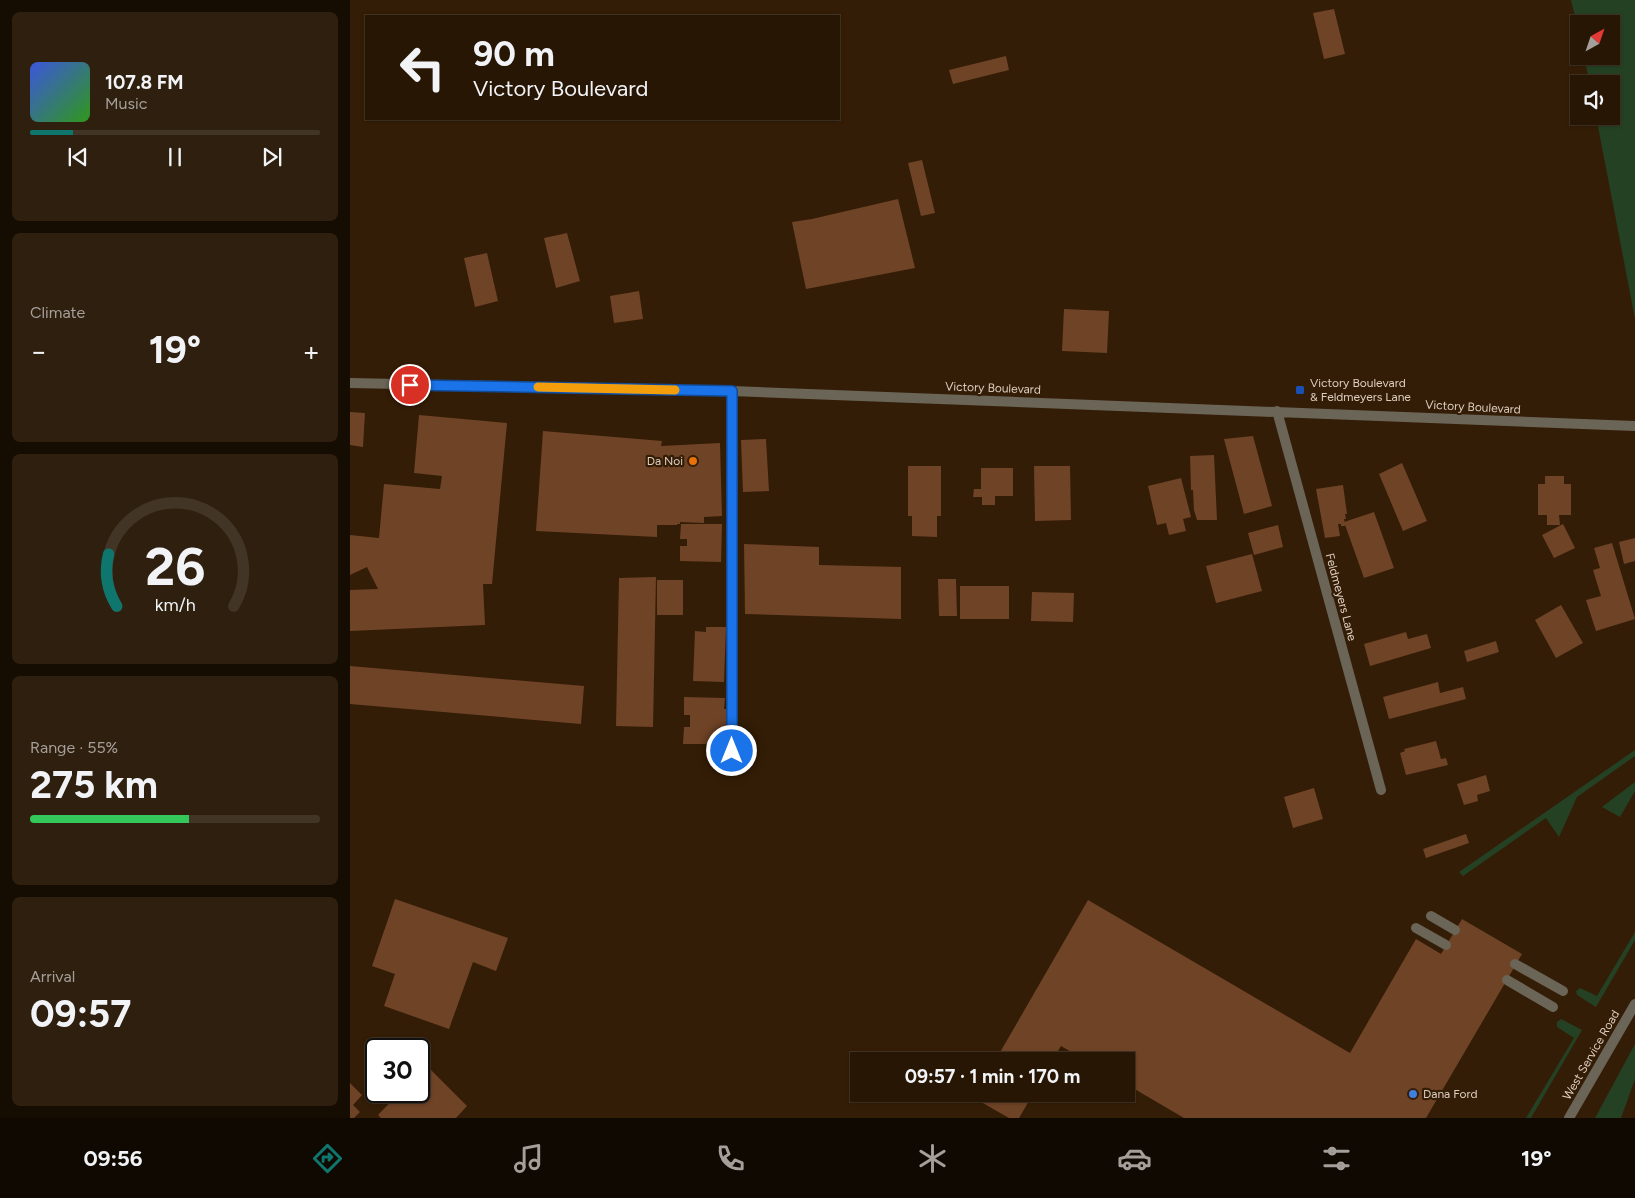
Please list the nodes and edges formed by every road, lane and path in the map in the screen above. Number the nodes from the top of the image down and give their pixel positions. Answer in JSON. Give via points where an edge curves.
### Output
{"nodes":[{"id":1,"x":350,"y":383,"type":"edge"},
{"id":2,"x":732,"y":391,"type":"junction"},
{"id":3,"x":1277,"y":411,"type":"junction"},
{"id":4,"x":1635,"y":426,"type":"edge"},
{"id":5,"x":732,"y":751,"type":"dead end"},
{"id":6,"x":1381,"y":790,"type":"dead end"},
{"id":7,"x":1431,"y":916,"type":"dead end"},
{"id":8,"x":1416,"y":928,"type":"dead end"},
{"id":9,"x":1455,"y":930,"type":"dead end"},
{"id":10,"x":1446,"y":945,"type":"dead end"},
{"id":11,"x":1515,"y":964,"type":"dead end"},
{"id":12,"x":1507,"y":980,"type":"dead end"},
{"id":13,"x":1563,"y":991,"type":"dead end"},
{"id":14,"x":1635,"y":1004,"type":"edge"},
{"id":15,"x":1554,"y":1007,"type":"dead end"},
{"id":16,"x":1569,"y":1118,"type":"edge"}],
"edges":[{"from":1,"to":2,"type":"street","name":"Victory Boulevard"},
{"from":2,"to":3,"type":"street","name":"Victory Boulevard"},
{"from":2,"to":5,"type":"street"},
{"from":3,"to":4,"type":"street","name":"Victory Boulevard"},
{"from":3,"to":6,"type":"street","name":"Feldmeyers Lane"},
{"from":7,"to":9,"type":"street"},
{"from":8,"to":10,"type":"street"},
{"from":11,"to":13,"type":"street"},
{"from":12,"to":15,"type":"street"},
{"from":14,"to":16,"type":"street","name":"West Service Road"}]}
